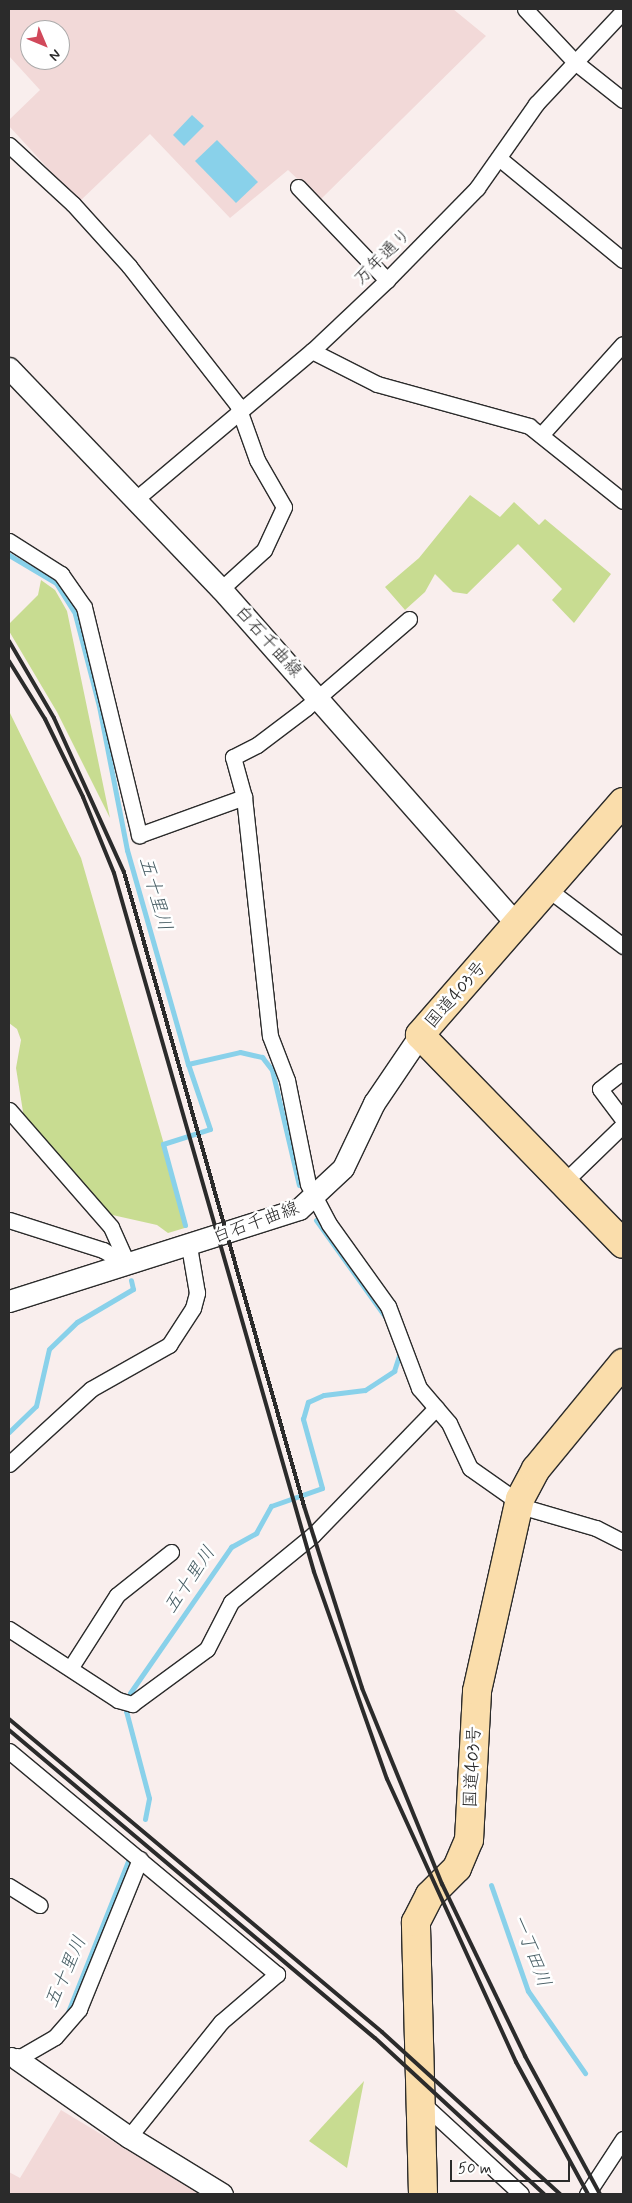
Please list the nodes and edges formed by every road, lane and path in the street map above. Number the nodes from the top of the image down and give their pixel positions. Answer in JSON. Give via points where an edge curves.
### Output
{"nodes":[{"id":1,"x":525,"y":9,"type":"edge"},
{"id":2,"x":623,"y":11,"type":"edge"},
{"id":3,"x":575,"y":62,"type":"junction"},
{"id":4,"x":623,"y":100,"type":"edge"},
{"id":5,"x":9,"y":145,"type":"edge"},
{"id":6,"x":500,"y":159,"type":"junction"},
{"id":7,"x":298,"y":187,"type":"dead end"},
{"id":8,"x":623,"y":260,"type":"edge"},
{"id":9,"x":387,"y":280,"type":"junction"},
{"id":10,"x":623,"y":344,"type":"edge"},
{"id":11,"x":312,"y":351,"type":"junction"},
{"id":12,"x":9,"y":368,"type":"edge"},
{"id":13,"x":238,"y":412,"type":"junction"},
{"id":14,"x":541,"y":435,"type":"junction"},
{"id":15,"x":136,"y":498,"type":"junction"},
{"id":16,"x":623,"y":501,"type":"edge"},
{"id":17,"x":9,"y":541,"type":"edge"},
{"id":18,"x":221,"y":589,"type":"junction"},
{"id":19,"x":409,"y":619,"type":"dead end"},
{"id":20,"x":316,"y":695,"type":"junction"},
{"id":21,"x":244,"y":797,"type":"junction"},
{"id":22,"x":623,"y":802,"type":"edge"},
{"id":23,"x":548,"y":890,"type":"junction"},
{"id":24,"x":517,"y":925,"type":"junction"},
{"id":25,"x":623,"y":946,"type":"edge"},
{"id":26,"x":420,"y":1035,"type":"junction"},
{"id":27,"x":623,"y":1071,"type":"edge"},
{"id":28,"x":9,"y":1110,"type":"edge"},
{"id":29,"x":623,"y":1120,"type":"edge"},
{"id":30,"x":623,"y":1125,"type":"edge"},
{"id":31,"x":562,"y":1184,"type":"junction"},
{"id":32,"x":316,"y":1198,"type":"junction"},
{"id":33,"x":9,"y":1220,"type":"edge"},
{"id":34,"x":623,"y":1244,"type":"edge"},
{"id":35,"x":189,"y":1246,"type":"junction"},
{"id":36,"x":128,"y":1265,"type":"junction"},
{"id":37,"x":9,"y":1301,"type":"edge"},
{"id":38,"x":623,"y":1363,"type":"edge"},
{"id":39,"x":436,"y":1408,"type":"junction"},
{"id":40,"x":10,"y":1459,"type":"edge"},
{"id":41,"x":520,"y":1504,"type":"junction"},
{"id":42,"x":623,"y":1542,"type":"edge"},
{"id":43,"x":171,"y":1552,"type":"dead end"},
{"id":44,"x":9,"y":1629,"type":"edge"},
{"id":45,"x":70,"y":1666,"type":"junction"},
{"id":46,"x":9,"y":1750,"type":"edge"},
{"id":47,"x":140,"y":1859,"type":"junction"},
{"id":48,"x":9,"y":1886,"type":"edge"},
{"id":49,"x":40,"y":1905,"type":"dead end"},
{"id":50,"x":13,"y":2056,"type":"edge"},
{"id":51,"x":419,"y":2100,"type":"junction"},
{"id":52,"x":128,"y":2137,"type":"junction"},
{"id":53,"x":623,"y":2139,"type":"edge"},
{"id":54,"x":222,"y":2194,"type":"edge"},
{"id":55,"x":423,"y":2194,"type":"edge"},
{"id":56,"x":521,"y":2194,"type":"edge"},
{"id":57,"x":587,"y":2194,"type":"edge"}],
"edges":[{"from":1,"to":3,"type":"street"},
{"from":2,"to":3,"type":"street","name":"万年通り"},
{"from":3,"to":4,"type":"street"},
{"from":3,"to":6,"type":"street","name":"万年通り","via":[[536,104]]},
{"from":5,"to":13,"type":"street","via":[[73,204],[129,266],[231,397]]},
{"from":6,"to":8,"type":"street"},
{"from":6,"to":9,"type":"street","name":"万年通り"},
{"from":7,"to":9,"type":"street"},
{"from":9,"to":11,"type":"street","name":"万年通り"},
{"from":10,"to":14,"type":"street"},
{"from":11,"to":13,"type":"street","name":"万年通り"},
{"from":11,"to":14,"type":"street","via":[[377,384],[529,426]]},
{"from":12,"to":15,"type":"main road","name":"白石千曲線"},
{"from":13,"to":15,"type":"street","name":"万年通り"},
{"from":13,"to":18,"type":"street","via":[[257,460],[284,507],[264,550]]},
{"from":14,"to":16,"type":"street"},
{"from":15,"to":18,"type":"main road","name":"白石千曲線"},
{"from":17,"to":21,"type":"street","via":[[61,574],[84,607],[139,835]]},
{"from":18,"to":20,"type":"main road","name":"白石千曲線"},
{"from":19,"to":20,"type":"street"},
{"from":20,"to":21,"type":"street","via":[[257,745],[233,757]]},
{"from":20,"to":24,"type":"main road","name":"白石千曲線"},
{"from":21,"to":32,"type":"street","via":[[270,1036],[287,1080],[302,1158]]},
{"from":22,"to":23,"type":"highway","name":"国道403号"},
{"from":23,"to":24,"type":"highway","name":"国道403号"},
{"from":23,"to":25,"type":"street"},
{"from":24,"to":26,"type":"highway","name":"国道403号"},
{"from":26,"to":31,"type":"highway","name":"国道403号"},
{"from":26,"to":32,"type":"main road","name":"白石千曲線","via":[[386,1083],[342,1168]]},
{"from":27,"to":29,"type":"street","via":[[600,1090]]},
{"from":28,"to":36,"type":"street","via":[[111,1227]]},
{"from":30,"to":31,"type":"street"},
{"from":31,"to":34,"type":"highway","name":"国道403号"},
{"from":32,"to":35,"type":"main road","name":"白石千曲線","via":[[282,1217]]},
{"from":32,"to":39,"type":"street","via":[[329,1224],[388,1306],[419,1388]]},
{"from":33,"to":36,"type":"street","via":[[78,1240]]},
{"from":35,"to":36,"type":"main road","name":"白石千曲線"},
{"from":35,"to":40,"type":"street","via":[[197,1293],[193,1308],[169,1345],[91,1388]]},
{"from":36,"to":37,"type":"main road","name":"白石千曲線"},
{"from":38,"to":41,"type":"highway","name":"国道403号","via":[[536,1469]]},
{"from":39,"to":41,"type":"street","via":[[449,1424],[470,1468]]},
{"from":39,"to":45,"type":"street","via":[[313,1536],[231,1602],[207,1649],[128,1703]]},
{"from":41,"to":42,"type":"street","via":[[596,1528]]},
{"from":41,"to":51,"type":"highway","name":"国道403号","via":[[477,1691],[469,1840],[457,1868],[430,1895],[416,1922]]},
{"from":43,"to":45,"type":"street","via":[[117,1595]]},
{"from":44,"to":45,"type":"street"},
{"from":46,"to":47,"type":"street"},
{"from":47,"to":50,"type":"street","via":[[79,2009],[55,2037]]},
{"from":47,"to":52,"type":"street","via":[[277,1974],[220,2022]]},
{"from":48,"to":49,"type":"street"},
{"from":50,"to":52,"type":"main road"},
{"from":51,"to":55,"type":"highway","name":"国道403号"},
{"from":51,"to":56,"type":"street"},
{"from":52,"to":54,"type":"main road"},
{"from":53,"to":57,"type":"street"}]}
